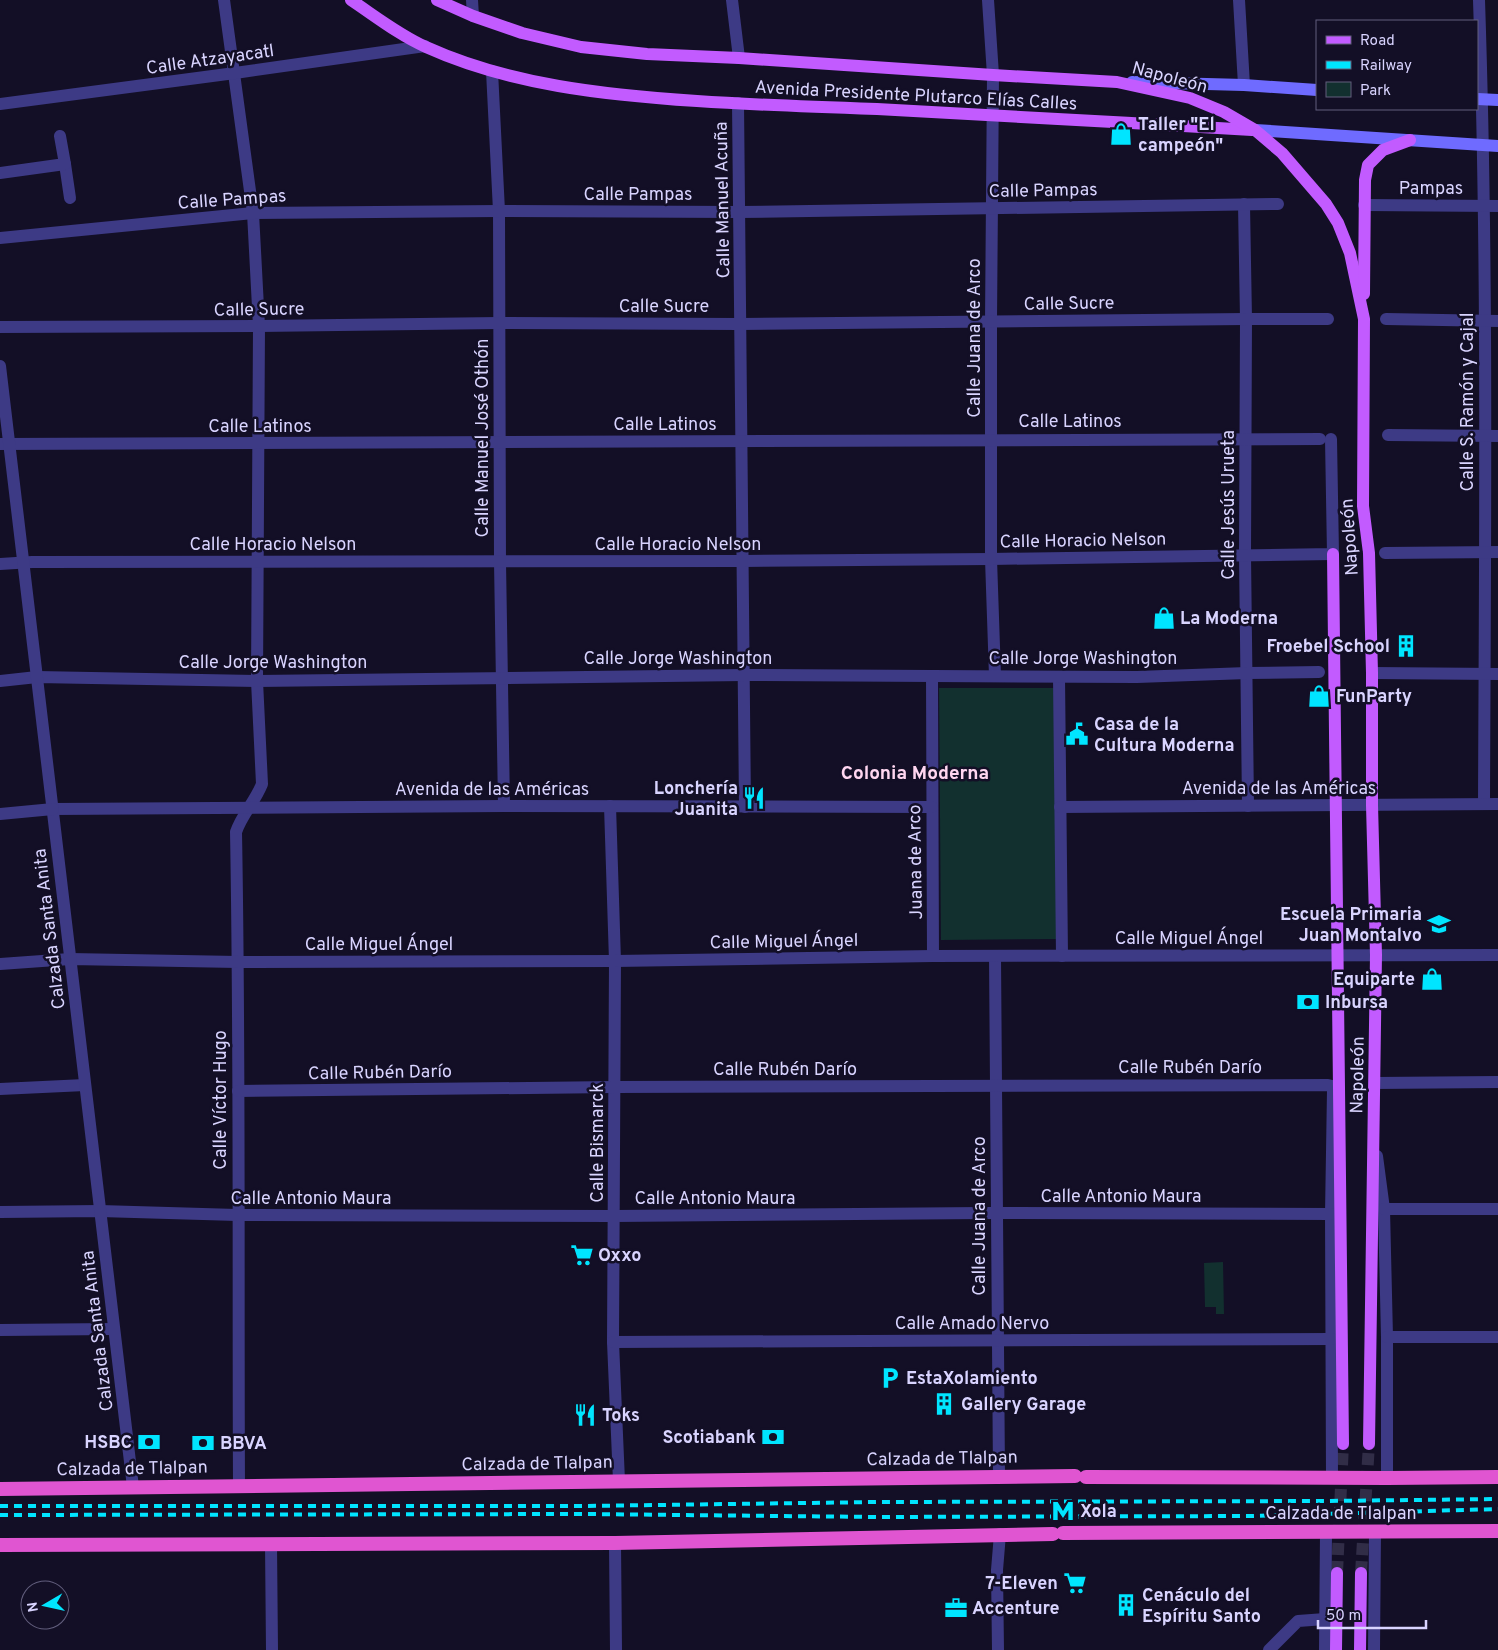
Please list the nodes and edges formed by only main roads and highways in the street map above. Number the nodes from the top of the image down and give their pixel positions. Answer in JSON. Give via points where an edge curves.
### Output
{"nodes":[{"id":1,"x":351,"y":0,"type":"edge"},
{"id":2,"x":437,"y":0,"type":"edge"},
{"id":3,"x":1117,"y":82,"type":"junction"},
{"id":4,"x":1316,"y":90,"type":"edge"},
{"id":5,"x":1480,"y":99,"type":"edge"},
{"id":6,"x":1498,"y":100,"type":"edge"},
{"id":7,"x":1255,"y":130,"type":"junction"},
{"id":8,"x":1410,"y":140,"type":"junction"},
{"id":9,"x":1498,"y":146,"type":"edge"},
{"id":10,"x":1364,"y":319,"type":"junction"},
{"id":11,"x":1333,"y":554,"type":"road end"},
{"id":12,"x":1343,"y":1444,"type":"tunnel mouth"},
{"id":13,"x":1369,"y":1444,"type":"tunnel mouth"},
{"id":14,"x":1498,"y":1477,"type":"edge"},
{"id":15,"x":0,"y":1489,"type":"edge"},
{"id":16,"x":1498,"y":1531,"type":"edge"},
{"id":17,"x":0,"y":1545,"type":"edge"},
{"id":18,"x":1337,"y":1573,"type":"tunnel mouth"},
{"id":19,"x":1361,"y":1573,"type":"tunnel mouth"},
{"id":20,"x":1336,"y":1650,"type":"edge"},
{"id":21,"x":1360,"y":1650,"type":"edge"}],
"edges":[{"from":1,"to":7,"type":"main road","name":"Avenida Presidente Plutarco Elías Calles","via":[[425,46],[492,71],[583,90],[641,98],[738,104]]},
{"from":2,"to":3,"type":"main road","name":"Avenida Presidente Plutarco Elías Calles","via":[[522,33],[581,47],[647,54]]},
{"from":3,"to":4,"type":"main road","name":"Avenida Presidente Plutarco Elías Calles"},
{"from":3,"to":7,"type":"main road","name":"Napoleón","via":[[1190,98]]},
{"from":5,"to":6,"type":"main road"},
{"from":7,"to":8,"type":"main road","name":"Avenida Presidente Plutarco Elías Calles"},
{"from":7,"to":10,"type":"main road","name":"Napoleón","via":[[1282,153],[1338,223],[1350,253]]},
{"from":8,"to":9,"type":"main road","name":"Avenida Presidente Plutarco Elías Calles"},
{"from":8,"to":10,"type":"main road","via":[[1383,150],[1368,165],[1364,205]]},
{"from":10,"to":13,"type":"main road","name":"Napoleón","via":[[1363,506],[1369,553],[1376,955]]},
{"from":11,"to":12,"type":"main road","name":"Napoleón"},
{"from":14,"to":15,"type":"highway","name":"Calzada de Tlalpan","via":[[998,1476]]},
{"from":16,"to":17,"type":"highway","name":"Calzada de Tlalpan","via":[[1058,1533],[615,1543]]},
{"from":18,"to":20,"type":"main road"},
{"from":19,"to":21,"type":"main road"}]}
